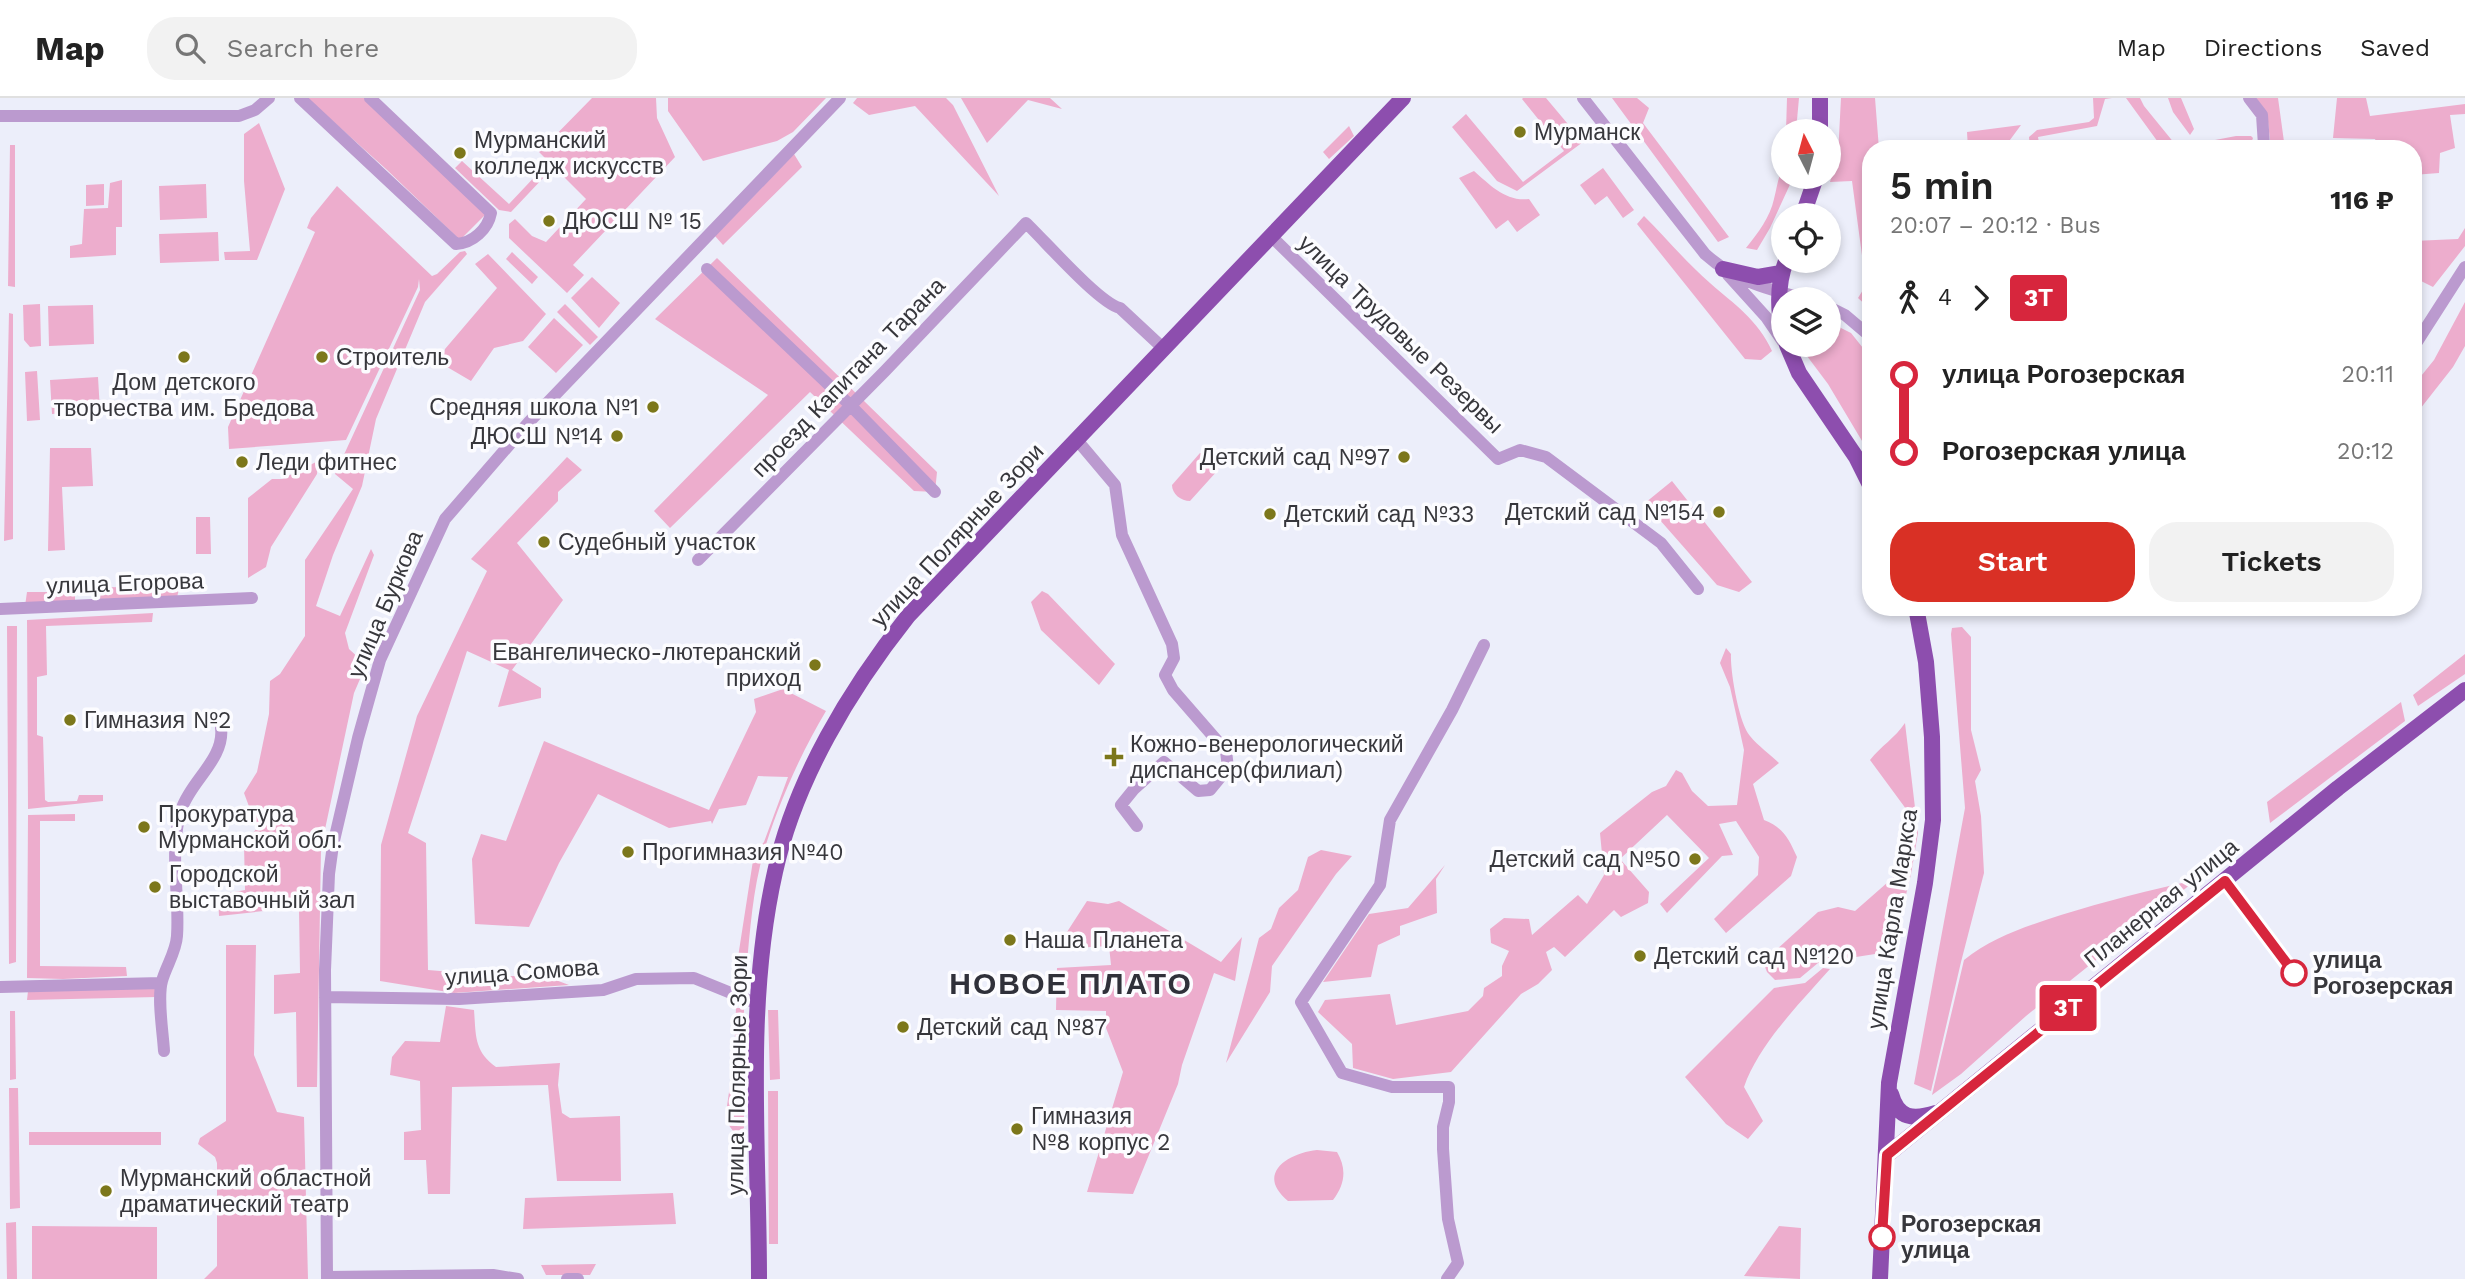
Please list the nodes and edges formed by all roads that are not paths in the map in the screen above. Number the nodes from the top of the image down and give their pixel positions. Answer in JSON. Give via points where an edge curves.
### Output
{"nodes":[{"id":1,"x":270,"y":98,"type":"edge"},
{"id":2,"x":300,"y":98,"type":"edge"},
{"id":3,"x":370,"y":98,"type":"edge"},
{"id":4,"x":840,"y":98,"type":"edge"},
{"id":5,"x":1403,"y":98,"type":"edge"},
{"id":6,"x":1583,"y":98,"type":"edge"},
{"id":7,"x":1820,"y":98,"type":"edge"},
{"id":8,"x":2249,"y":98,"type":"edge"},
{"id":9,"x":0,"y":116,"type":"edge"},
{"id":10,"x":1820,"y":119,"type":"edge"},
{"id":11,"x":2264,"y":140,"type":"edge"},
{"id":12,"x":1272,"y":237,"type":"junction"},
{"id":13,"x":2465,"y":267,"type":"edge"},
{"id":14,"x":707,"y":269,"type":"dead end"},
{"id":15,"x":1723,"y":269,"type":"junction"},
{"id":16,"x":1771,"y":272,"type":"edge"},
{"id":17,"x":1771,"y":290,"type":"edge"},
{"id":18,"x":1841,"y":313,"type":"edge"},
{"id":19,"x":1771,"y":323,"type":"edge"},
{"id":20,"x":1862,"y":330,"type":"edge"},
{"id":21,"x":2422,"y":334,"type":"edge"},
{"id":22,"x":1164,"y":349,"type":"junction"},
{"id":23,"x":1792,"y":357,"type":"edge"},
{"id":24,"x":850,"y":405,"type":"junction"},
{"id":25,"x":1077,"y":440,"type":"junction"},
{"id":26,"x":1862,"y":469,"type":"edge"},
{"id":27,"x":935,"y":492,"type":"dead end"},
{"id":28,"x":698,"y":560,"type":"dead end"},
{"id":29,"x":1699,"y":589,"type":"dead end"},
{"id":30,"x":252,"y":598,"type":"dead end"},
{"id":31,"x":0,"y":609,"type":"edge"},
{"id":32,"x":1918,"y":616,"type":"edge"},
{"id":33,"x":1484,"y":645,"type":"dead end"},
{"id":34,"x":2465,"y":690,"type":"edge"},
{"id":35,"x":220,"y":728,"type":"dead end"},
{"id":36,"x":1137,"y":826,"type":"dead end"},
{"id":37,"x":161,"y":983,"type":"junction"},
{"id":38,"x":0,"y":987,"type":"edge"},
{"id":39,"x":325,"y":997,"type":"junction"},
{"id":40,"x":758,"y":1004,"type":"junction"},
{"id":41,"x":164,"y":1051,"type":"dead end"},
{"id":42,"x":1889,"y":1083,"type":"junction"},
{"id":43,"x":1888,"y":1111,"type":"junction"},
{"id":44,"x":1933,"y":1117,"type":"junction"},
{"id":45,"x":1887,"y":1155,"type":"junction"},
{"id":46,"x":327,"y":1278,"type":"edge"},
{"id":47,"x":517,"y":1279,"type":"edge"},
{"id":48,"x":567,"y":1279,"type":"edge"},
{"id":49,"x":579,"y":1279,"type":"edge"},
{"id":50,"x":758,"y":1279,"type":"edge"},
{"id":51,"x":1447,"y":1279,"type":"edge"},
{"id":52,"x":1880,"y":1279,"type":"edge"}],
"edges":[{"from":1,"to":9,"type":"street","via":[[239,116]]},
{"from":2,"to":3,"type":"street","via":[[456,244],[469,243],[489,223],[491,213]]},
{"from":4,"to":39,"type":"street","name":"улица Буркова","via":[[529,422],[445,519],[380,660],[368,700],[328,874]]},
{"from":5,"to":12,"type":"main road","name":"улица Полярные Зори"},
{"from":6,"to":15,"type":"street","via":[[1700,249]]},
{"from":7,"to":10,"type":"main road"},
{"from":8,"to":11,"type":"street","via":[[2262,115]]},
{"from":12,"to":22,"type":"main road","name":"улица Полярные Зори"},
{"from":12,"to":29,"type":"street","name":"улица Трудовые Резервы","via":[[1498,459],[1520,450],[1546,457],[1661,543]]},
{"from":13,"to":21,"type":"street"},
{"from":14,"to":24,"type":"street"},
{"from":15,"to":16,"type":"main road","via":[[1758,277]]},
{"from":15,"to":17,"type":"street"},
{"from":15,"to":19,"type":"street"},
{"from":18,"to":20,"type":"street"},
{"from":22,"to":24,"type":"street","name":"проезд Капитана Тарана","via":[[1094,290],[1026,223]]},
{"from":22,"to":25,"type":"main road","name":"улица Полярные Зори"},
{"from":23,"to":26,"type":"main road"},
{"from":24,"to":27,"type":"street"},
{"from":24,"to":28,"type":"street","name":"проезд Капитана Тарана"},
{"from":25,"to":36,"type":"street","via":[[1115,485],[1122,535],[1172,645],[1174,658],[1165,675],[1226,751],[1228,768],[1210,790],[1198,791],[1164,762],[1146,776],[1121,805]]},
{"from":25,"to":40,"type":"main road","name":"улица Полярные Зори","via":[[908,616],[839,717],[812,770],[780,853],[762,944]]},
{"from":30,"to":31,"type":"street","name":"улица Егорова"},
{"from":32,"to":42,"type":"main road","name":"улица Карла Маркса","via":[[1932,737],[1933,820]]},
{"from":33,"to":51,"type":"street","via":[[1390,820],[1380,885],[1301,1002],[1342,1073],[1391,1087],[1449,1087],[1443,1149],[1448,1219],[1458,1263]]},
{"from":34,"to":44,"type":"main road","name":"Планерная улица"},
{"from":35,"to":37,"type":"street","via":[[222,741],[185,798],[177,823],[177,937]]},
{"from":37,"to":38,"type":"street"},
{"from":37,"to":41,"type":"street"},
{"from":39,"to":40,"type":"street","name":"улица Сомова","via":[[459,999],[603,990],[636,979],[694,978]]},
{"from":39,"to":46,"type":"street","name":"улица Буркова"},
{"from":40,"to":50,"type":"main road","name":"улица Полярные Зори"},
{"from":42,"to":43,"type":"main road","name":"улица Карла Маркса"},
{"from":42,"to":44,"type":"main road","via":[[1900,1112]]},
{"from":43,"to":44,"type":"main road","via":[[1900,1125],[1916,1126]]},
{"from":43,"to":45,"type":"main road","name":"улица Карла Маркса"},
{"from":44,"to":45,"type":"main road","name":"Планерная улица"},
{"from":45,"to":52,"type":"main road"},
{"from":46,"to":47,"type":"street","via":[[493,1275]]},
{"from":48,"to":49,"type":"street"}]}
